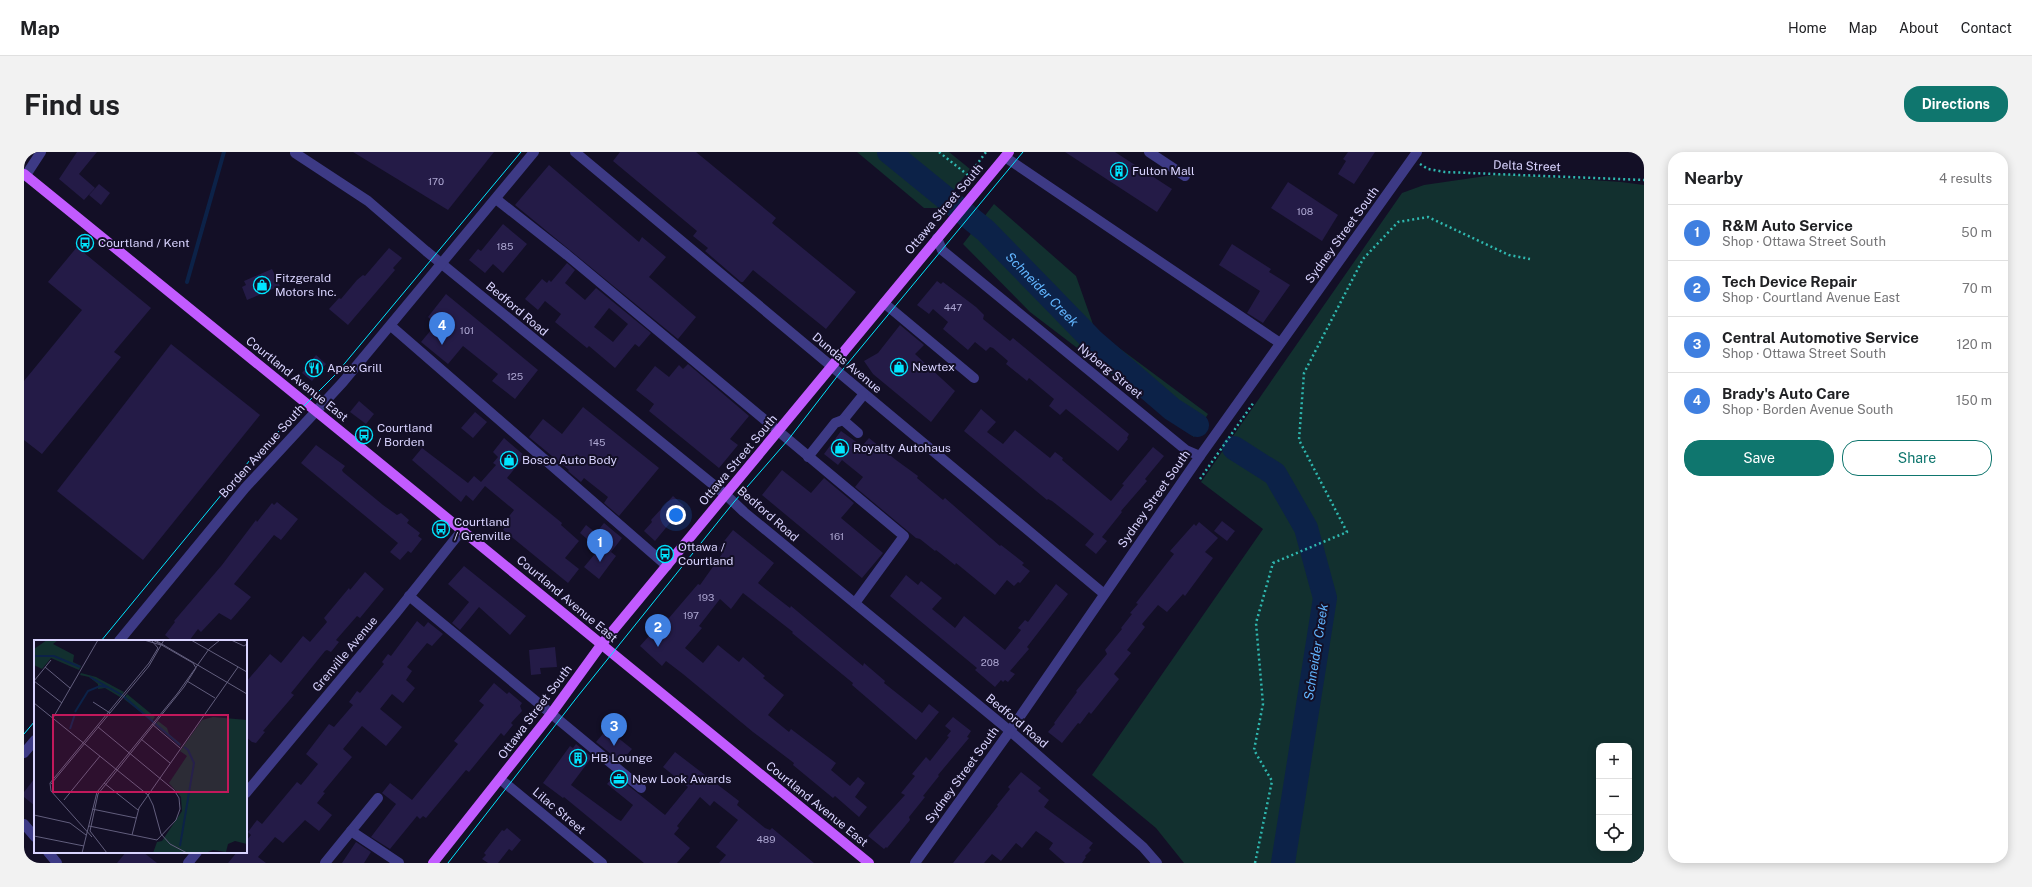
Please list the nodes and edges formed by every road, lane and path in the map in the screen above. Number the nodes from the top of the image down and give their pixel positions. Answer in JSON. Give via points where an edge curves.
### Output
{"nodes":[{"id":1,"x":41,"y":152,"type":"edge"},
{"id":2,"x":534,"y":152,"type":"edge"},
{"id":3,"x":575,"y":152,"type":"edge"},
{"id":4,"x":939,"y":152,"type":"edge"},
{"id":5,"x":986,"y":152,"type":"edge"},
{"id":6,"x":1149,"y":152,"type":"edge"},
{"id":7,"x":295,"y":154,"type":"dead end"},
{"id":8,"x":1007,"y":154,"type":"edge"},
{"id":9,"x":1414,"y":156,"type":"edge"},
{"id":10,"x":25,"y":175,"type":"edge"},
{"id":11,"x":969,"y":176,"type":"junction"},
{"id":12,"x":1185,"y":176,"type":"dead end"},
{"id":13,"x":1644,"y":180,"type":"edge"},
{"id":14,"x":964,"y":182,"type":"dead end"},
{"id":15,"x":976,"y":191,"type":"junction"},
{"id":16,"x":496,"y":199,"type":"junction"},
{"id":17,"x":937,"y":238,"type":"junction"},
{"id":18,"x":1530,"y":259,"type":"dead end"},
{"id":19,"x":442,"y":264,"type":"junction"},
{"id":20,"x":884,"y":303,"type":"junction"},
{"id":21,"x":391,"y":326,"type":"junction"},
{"id":22,"x":1280,"y":343,"type":"junction"},
{"id":23,"x":831,"y":367,"type":"junction"},
{"id":24,"x":974,"y":378,"type":"dead end"},
{"id":25,"x":864,"y":394,"type":"junction"},
{"id":26,"x":316,"y":411,"type":"junction"},
{"id":27,"x":843,"y":420,"type":"junction"},
{"id":28,"x":778,"y":432,"type":"junction"},
{"id":29,"x":858,"y":433,"type":"dead end"},
{"id":30,"x":1200,"y":456,"type":"junction"},
{"id":31,"x":808,"y":457,"type":"junction"},
{"id":32,"x":726,"y":495,"type":"junction"},
{"id":33,"x":463,"y":529,"type":"junction"},
{"id":34,"x":667,"y":566,"type":"junction"},
{"id":35,"x":1103,"y":593,"type":"junction"},
{"id":36,"x":410,"y":596,"type":"junction"},
{"id":37,"x":855,"y":603,"type":"junction"},
{"id":38,"x":120,"y":640,"type":"edge"},
{"id":39,"x":601,"y":645,"type":"junction"},
{"id":40,"x":552,"y":714,"type":"junction"},
{"id":41,"x":1010,"y":731,"type":"junction"},
{"id":42,"x":34,"y":741,"type":"edge"},
{"id":43,"x":24,"y":753,"type":"edge"},
{"id":44,"x":500,"y":779,"type":"junction"},
{"id":45,"x":641,"y":788,"type":"dead end"},
{"id":46,"x":247,"y":792,"type":"edge"},
{"id":47,"x":378,"y":798,"type":"dead end"},
{"id":48,"x":24,"y":824,"type":"edge"},
{"id":49,"x":351,"y":831,"type":"junction"},
{"id":50,"x":34,"y":836,"type":"edge"},
{"id":51,"x":49,"y":853,"type":"edge"},
{"id":52,"x":196,"y":853,"type":"edge"},
{"id":53,"x":57,"y":863,"type":"edge"},
{"id":54,"x":188,"y":863,"type":"edge"},
{"id":55,"x":326,"y":863,"type":"edge"},
{"id":56,"x":399,"y":863,"type":"edge"},
{"id":57,"x":434,"y":863,"type":"edge"},
{"id":58,"x":602,"y":863,"type":"edge"},
{"id":59,"x":869,"y":863,"type":"edge"},
{"id":60,"x":915,"y":863,"type":"edge"},
{"id":61,"x":1157,"y":863,"type":"edge"},
{"id":62,"x":1255,"y":863,"type":"edge"}],
"edges":[{"from":1,"to":10,"type":"street"},
{"from":2,"to":16,"type":"street","name":"Borden Avenue South"},
{"from":3,"to":23,"type":"street","name":"Dundas Avenue"},
{"from":4,"to":11,"type":"path"},
{"from":5,"to":11,"type":"path"},
{"from":6,"to":12,"type":"street"},
{"from":7,"to":19,"type":"street","name":"Bedford Road","via":[[368,201]]},
{"from":8,"to":15,"type":"main road","name":"Ottawa Street South"},
{"from":8,"to":22,"type":"street"},
{"from":9,"to":13,"type":"path","name":"Delta Street","via":[[1428,169],[1445,172]]},
{"from":9,"to":22,"type":"street","name":"Sydney Street South"},
{"from":10,"to":26,"type":"main road","name":"Courtland Avenue East"},
{"from":11,"to":14,"type":"path"},
{"from":11,"to":15,"type":"path"},
{"from":15,"to":17,"type":"main road","name":"Ottawa Street South"},
{"from":16,"to":19,"type":"street","name":"Borden Avenue South"},
{"from":16,"to":28,"type":"street","via":[[567,255]]},
{"from":17,"to":20,"type":"main road","name":"Ottawa Street South"},
{"from":17,"to":30,"type":"street","name":"Nyberg Street","via":[[942,250],[1186,450]]},
{"from":18,"to":62,"type":"path","via":[[1509,255],[1428,217],[1398,222],[1364,259],[1304,373],[1299,440],[1347,532],[1273,563],[1256,623],[1263,704],[1254,750],[1272,781]]},
{"from":19,"to":21,"type":"street","name":"Borden Avenue South"},
{"from":19,"to":32,"type":"street","name":"Bedford Road"},
{"from":20,"to":23,"type":"main road","name":"Ottawa Street South"},
{"from":20,"to":24,"type":"street"},
{"from":21,"to":26,"type":"street","name":"Borden Avenue South"},
{"from":21,"to":34,"type":"street"},
{"from":22,"to":30,"type":"street","name":"Sydney Street South"},
{"from":23,"to":25,"type":"street","name":"Dundas Avenue"},
{"from":23,"to":28,"type":"main road","name":"Ottawa Street South"},
{"from":25,"to":27,"type":"street"},
{"from":25,"to":35,"type":"street","name":"Dundas Avenue"},
{"from":26,"to":33,"type":"main road","name":"Courtland Avenue East"},
{"from":26,"to":38,"type":"street","name":"Borden Avenue South","via":[[245,488]]},
{"from":27,"to":29,"type":"street"},
{"from":27,"to":31,"type":"street","via":[[835,423]]},
{"from":28,"to":31,"type":"street"},
{"from":28,"to":32,"type":"main road","name":"Ottawa Street South"},
{"from":30,"to":35,"type":"street","name":"Sydney Street South"},
{"from":31,"to":37,"type":"street","via":[[904,536]]},
{"from":32,"to":34,"type":"main road","name":"Ottawa Street South"},
{"from":32,"to":37,"type":"street","name":"Bedford Road"},
{"from":33,"to":36,"type":"street","name":"Grenville Avenue"},
{"from":33,"to":39,"type":"main road","name":"Courtland Avenue East"},
{"from":34,"to":39,"type":"main road","name":"Ottawa Street South"},
{"from":35,"to":41,"type":"street","name":"Sydney Street South"},
{"from":36,"to":40,"type":"street"},
{"from":36,"to":46,"type":"street","name":"Grenville Avenue"},
{"from":37,"to":41,"type":"street","name":"Bedford Road"},
{"from":39,"to":40,"type":"main road","name":"Ottawa Street South"},
{"from":39,"to":59,"type":"main road","name":"Courtland Avenue East"},
{"from":40,"to":44,"type":"main road","name":"Ottawa Street South"},
{"from":40,"to":45,"type":"street"},
{"from":41,"to":60,"type":"street","name":"Sydney Street South"},
{"from":41,"to":61,"type":"street","name":"Bedford Road","via":[[1143,847]]},
{"from":42,"to":43,"type":"street"},
{"from":44,"to":57,"type":"main road","name":"Ottawa Street South"},
{"from":44,"to":58,"type":"street","name":"Lilac Street"},
{"from":47,"to":49,"type":"street"},
{"from":48,"to":50,"type":"street"},
{"from":49,"to":55,"type":"street"},
{"from":49,"to":56,"type":"street"},
{"from":51,"to":53,"type":"street"},
{"from":52,"to":54,"type":"street"}]}
